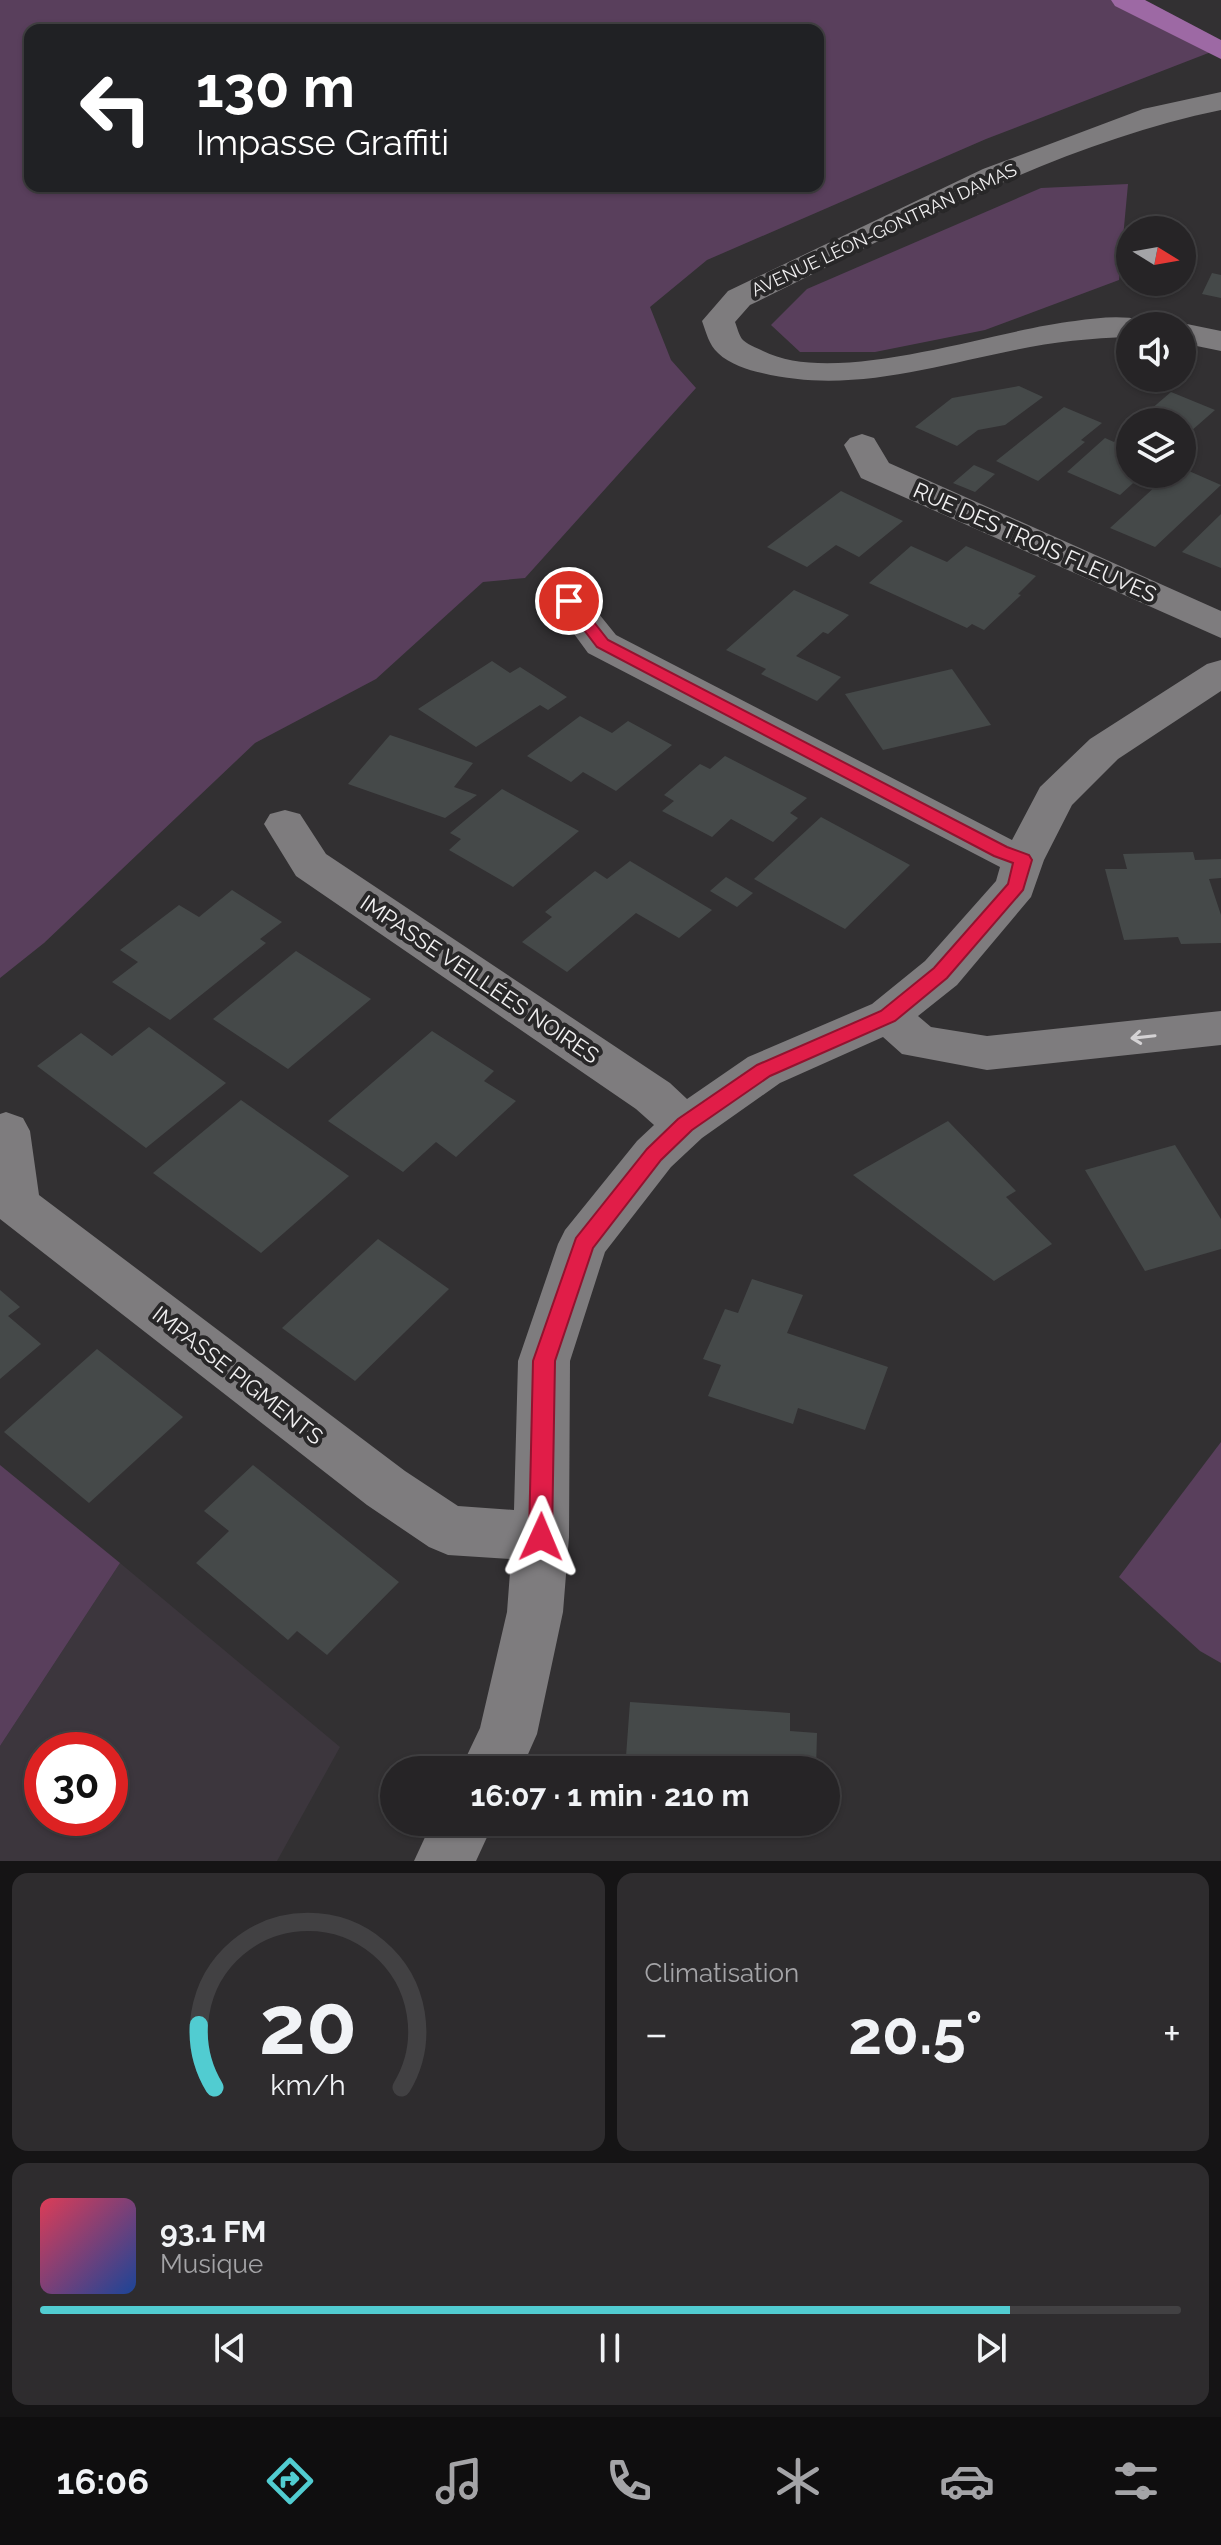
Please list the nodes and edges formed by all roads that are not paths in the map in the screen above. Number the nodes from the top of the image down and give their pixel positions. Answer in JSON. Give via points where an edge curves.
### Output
{"nodes":[{"id":1,"x":1125,"y":0,"type":"edge"},
{"id":2,"x":1162,"y":0,"type":"edge"},
{"id":3,"x":1221,"y":32,"type":"edge"},
{"id":4,"x":1221,"y":51,"type":"edge"},
{"id":5,"x":1221,"y":68,"type":"edge"},
{"id":6,"x":1221,"y":101,"type":"edge"},
{"id":7,"x":1153,"y":115,"type":"junction"},
{"id":8,"x":1116,"y":328,"type":"edge"},
{"id":9,"x":1196,"y":336,"type":"edge"},
{"id":10,"x":1221,"y":341,"type":"edge"},
{"id":11,"x":862,"y":445,"type":"dead end"},
{"id":12,"x":569,"y":601,"type":"dead end"},
{"id":13,"x":1221,"y":626,"type":"edge"},
{"id":14,"x":1221,"y":673,"type":"edge"},
{"id":15,"x":285,"y":824,"type":"dead end"},
{"id":16,"x":1023,"y":860,"type":"junction"},
{"id":17,"x":888,"y":1016,"type":"junction"},
{"id":18,"x":1221,"y":1028,"type":"edge"},
{"id":19,"x":685,"y":1125,"type":"junction"},
{"id":20,"x":6,"y":1131,"type":"dead end"},
{"id":21,"x":541,"y":1537,"type":"junction"},
{"id":22,"x":497,"y":1756,"type":"edge"},
{"id":23,"x":457,"y":1836,"type":"edge"},
{"id":24,"x":444,"y":1861,"type":"edge"}],
"edges":[{"from":1,"to":4,"type":"main road"},
{"from":2,"to":3,"type":"main road"},
{"from":5,"to":7,"type":"street","name":"AVENUE LÉON-GONTRAN DAMAS"},
{"from":6,"to":7,"type":"street","name":"AVENUE LÉON-GONTRAN DAMAS"},
{"from":7,"to":8,"type":"street","name":"AVENUE LÉON-GONTRAN DAMAS","via":[[980,182],[739,298],[718,321],[730,346],[769,366],[830,373],[918,364],[998,344]]},
{"from":9,"to":10,"type":"street"},
{"from":11,"to":13,"type":"street","name":"RUE DES TROIS FLEUVES","via":[[874,470]]},
{"from":12,"to":16,"type":"street","via":[[602,644]]},
{"from":14,"to":16,"type":"street","via":[[1104,749],[1055,797]]},
{"from":15,"to":19,"type":"street","name":"IMPASSE VEILLÉES NOIRES","via":[[311,865],[653,1096]]},
{"from":16,"to":17,"type":"street","via":[[1016,886],[976,933],[941,973]]},
{"from":18,"to":17,"type":"street","one_way":true,"via":[[987,1053],[918,1042]]},
{"from":17,"to":19,"type":"street","via":[[764,1070]]},
{"from":19,"to":21,"type":"street","via":[[654,1154],[583,1244],[544,1361]]},
{"from":20,"to":21,"type":"street","name":"IMPASSE PIGMENTS","via":[[16,1204],[386,1488],[448,1530]]},
{"from":21,"to":22,"type":"street","via":[[535,1612],[508,1734]]},
{"from":23,"to":24,"type":"street"}]}
